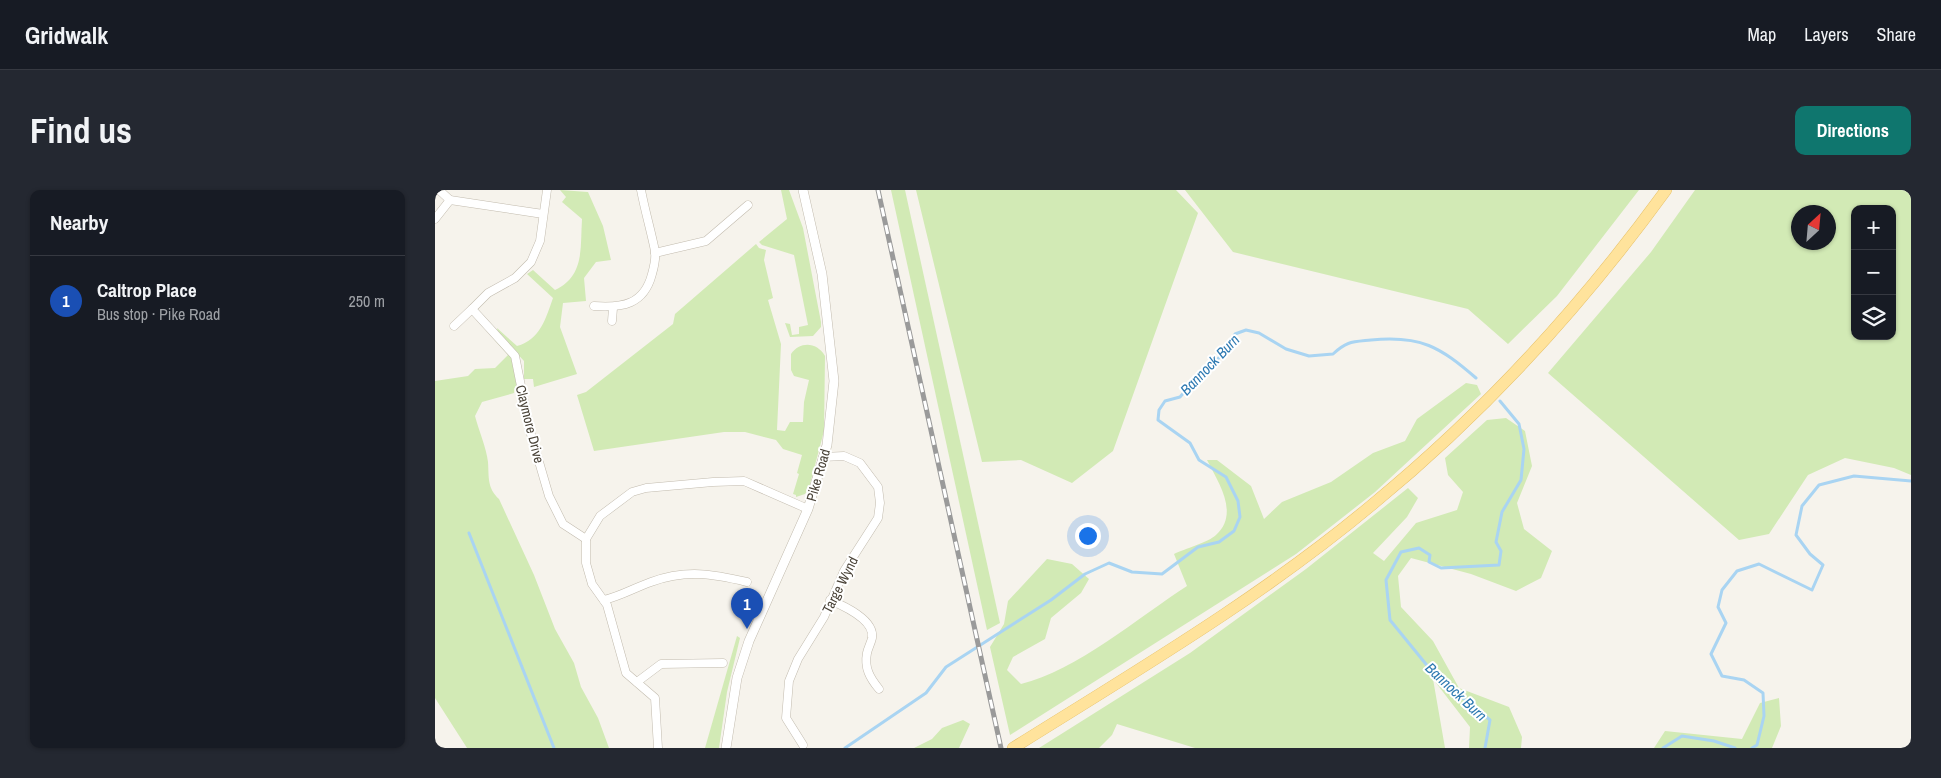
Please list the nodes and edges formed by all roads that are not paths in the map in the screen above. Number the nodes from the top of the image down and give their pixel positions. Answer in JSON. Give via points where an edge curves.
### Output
{"nodes":[{"id":1,"x":439,"y":190,"type":"edge"},
{"id":2,"x":547,"y":190,"type":"edge"},
{"id":3,"x":641,"y":190,"type":"edge"},
{"id":4,"x":803,"y":190,"type":"edge"},
{"id":5,"x":1666,"y":190,"type":"edge"},
{"id":6,"x":450,"y":200,"type":"junction"},
{"id":7,"x":748,"y":205,"type":"dead end"},
{"id":8,"x":543,"y":214,"type":"junction"},
{"id":9,"x":435,"y":219,"type":"edge"},
{"id":10,"x":655,"y":253,"type":"junction"},
{"id":11,"x":594,"y":306,"type":"dead end"},
{"id":12,"x":613,"y":308,"type":"junction"},
{"id":13,"x":472,"y":309,"type":"junction"},
{"id":14,"x":612,"y":321,"type":"dead end"},
{"id":15,"x":454,"y":326,"type":"dead end"},
{"id":16,"x":823,"y":457,"type":"junction"},
{"id":17,"x":808,"y":509,"type":"junction"},
{"id":18,"x":586,"y":539,"type":"junction"},
{"id":19,"x":747,"y":582,"type":"dead end"},
{"id":20,"x":603,"y":600,"type":"junction"},
{"id":21,"x":830,"y":600,"type":"junction"},
{"id":22,"x":723,"y":663,"type":"dead end"},
{"id":23,"x":637,"y":682,"type":"junction"},
{"id":24,"x":879,"y":689,"type":"dead end"},
{"id":25,"x":803,"y":745,"type":"dead end"},
{"id":26,"x":658,"y":748,"type":"edge"},
{"id":27,"x":725,"y":748,"type":"edge"},
{"id":28,"x":1013,"y":748,"type":"edge"}],
"edges":[{"from":1,"to":6,"type":"street"},
{"from":2,"to":8,"type":"street"},
{"from":3,"to":10,"type":"street"},
{"from":4,"to":16,"type":"street","name":"Pike Road","via":[[822,274],[834,381]]},
{"from":5,"to":28,"type":"main road","via":[[1620,253],[1562,323],[1456,432],[1380,498],[1302,560],[1183,642]]},
{"from":6,"to":8,"type":"street"},
{"from":6,"to":9,"type":"street"},
{"from":7,"to":10,"type":"street","via":[[706,241]]},
{"from":8,"to":13,"type":"street","via":[[540,241],[526,270],[488,293]]},
{"from":10,"to":12,"type":"street","via":[[649,286],[636,301]]},
{"from":11,"to":12,"type":"street"},
{"from":12,"to":14,"type":"street"},
{"from":13,"to":15,"type":"street"},
{"from":13,"to":18,"type":"street","name":"Claymore Drive","via":[[515,356],[530,430],[549,496],[563,524]]},
{"from":16,"to":17,"type":"street","name":"Pike Road"},
{"from":16,"to":21,"type":"street","name":"Targe Wynd","via":[[843,456],[860,463],[877,487],[880,503],[878,518],[844,571]]},
{"from":17,"to":18,"type":"street","via":[[744,481],[646,488],[631,492],[600,516]]},
{"from":17,"to":27,"type":"street","name":"Pike Road","via":[[749,641],[737,678]]},
{"from":18,"to":20,"type":"street","via":[[586,563],[592,584]]},
{"from":19,"to":20,"type":"street","via":[[691,573],[651,582],[620,597]]},
{"from":20,"to":23,"type":"street","via":[[626,673]]},
{"from":21,"to":24,"type":"street","via":[[847,607],[868,625],[873,636],[866,665],[869,677]]},
{"from":21,"to":25,"type":"street","name":"Targe Wynd","via":[[789,681],[786,718]]},
{"from":22,"to":23,"type":"street","via":[[661,664]]},
{"from":23,"to":26,"type":"street","via":[[655,698]]}]}
